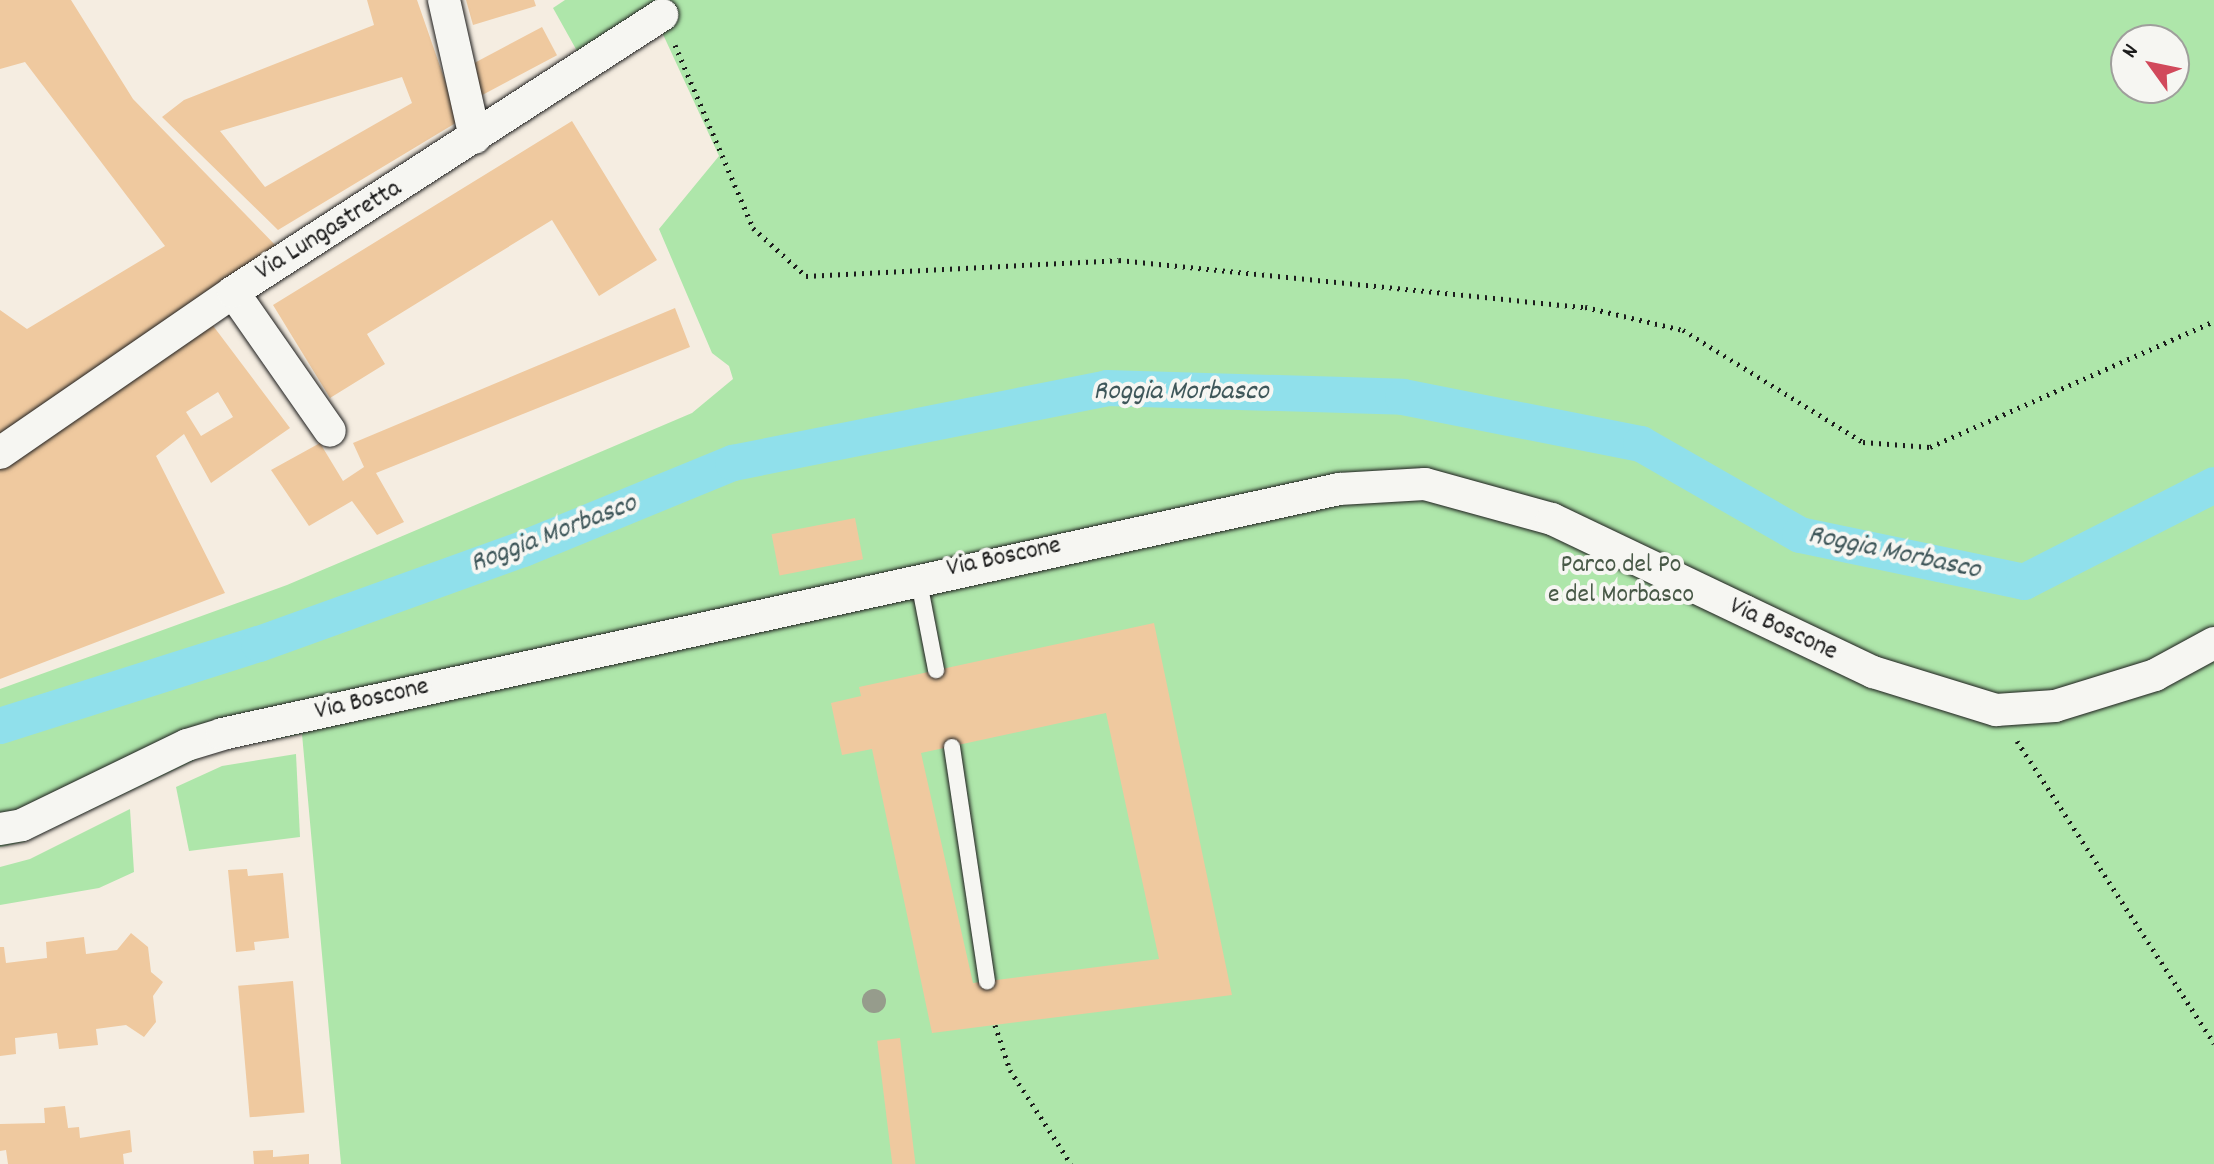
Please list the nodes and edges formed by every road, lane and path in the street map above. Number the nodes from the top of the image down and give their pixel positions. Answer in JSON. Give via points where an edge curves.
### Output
{"nodes":[{"id":1,"x":444,"y":0,"type":"edge"},
{"id":2,"x":662,"y":15,"type":"joint"},
{"id":3,"x":475,"y":138,"type":"junction"},
{"id":4,"x":233,"y":292,"type":"junction"},
{"id":5,"x":2214,"y":321,"type":"edge"},
{"id":6,"x":330,"y":431,"type":"dead end"},
{"id":7,"x":0,"y":453,"type":"edge"},
{"id":8,"x":918,"y":577,"type":"junction"},
{"id":9,"x":2214,"y":643,"type":"edge"},
{"id":10,"x":936,"y":670,"type":"dead end"},
{"id":11,"x":1996,"y":710,"type":"junction"},
{"id":12,"x":952,"y":747,"type":"dead end"},
{"id":13,"x":0,"y":829,"type":"edge"},
{"id":14,"x":987,"y":981,"type":"dead end"},
{"id":15,"x":995,"y":1025,"type":"dead end"},
{"id":16,"x":2214,"y":1043,"type":"edge"},
{"id":17,"x":1071,"y":1164,"type":"edge"}],
"edges":[{"from":1,"to":3,"type":"street"},
{"from":2,"to":3,"type":"street","name":"Via Lungastretta"},
{"from":2,"to":5,"type":"path","via":[[753,228],[806,276],[1119,260],[1585,307],[1683,330],[1863,442],[1930,447]]},
{"from":3,"to":4,"type":"street","name":"Via Lungastretta"},
{"from":4,"to":6,"type":"street"},
{"from":4,"to":7,"type":"street","name":"Via Lungastretta"},
{"from":8,"to":10,"type":"lane"},
{"from":8,"to":11,"type":"street","name":"Via Boscone","via":[[1263,502],[1339,489],[1425,484],[1552,519],[1873,672]]},
{"from":8,"to":13,"type":"street","name":"Via Boscone","via":[[222,734],[187,745],[22,825]]},
{"from":9,"to":11,"type":"street","name":"Via Boscone","via":[[2155,675],[2055,706]]},
{"from":11,"to":16,"type":"path"},
{"from":12,"to":14,"type":"lane"},
{"from":15,"to":17,"type":"path","via":[[1010,1070]]}]}
